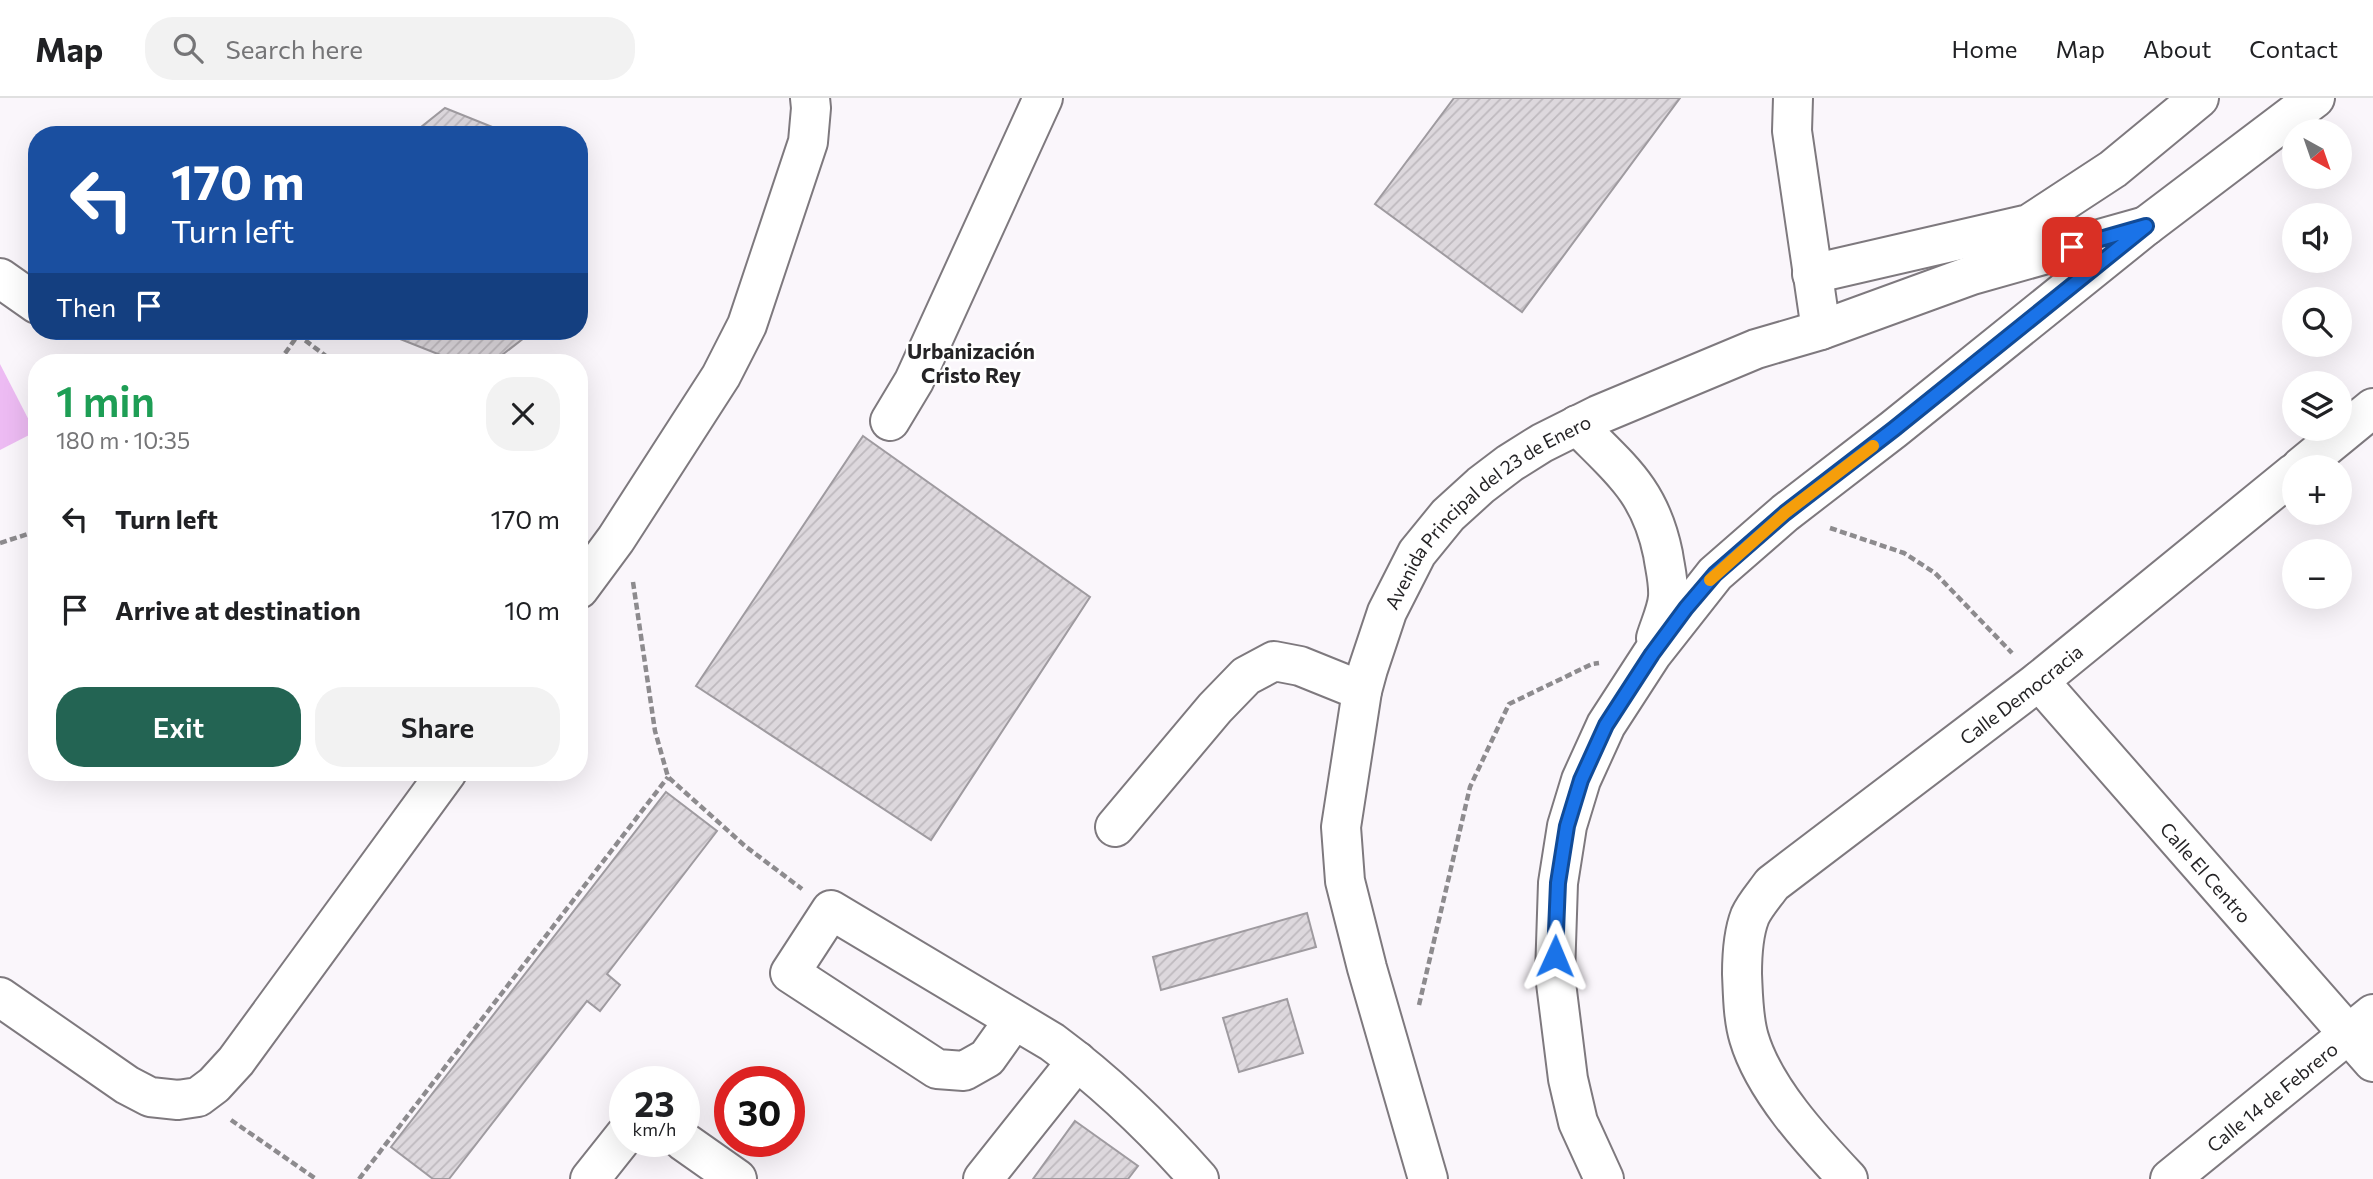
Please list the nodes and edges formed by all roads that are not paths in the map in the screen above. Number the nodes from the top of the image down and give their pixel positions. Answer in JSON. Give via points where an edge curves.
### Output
{"nodes":[{"id":1,"x":810,"y":98,"type":"edge"},
{"id":2,"x":1043,"y":98,"type":"edge"},
{"id":3,"x":1793,"y":98,"type":"edge"},
{"id":4,"x":2199,"y":98,"type":"edge"},
{"id":5,"x":2315,"y":98,"type":"edge"},
{"id":6,"x":2146,"y":226,"type":"junction"},
{"id":7,"x":1812,"y":274,"type":"junction"},
{"id":8,"x":0,"y":278,"type":"edge"},
{"id":9,"x":28,"y":297,"type":"edge"},
{"id":10,"x":1821,"y":330,"type":"junction"},
{"id":11,"x":2373,"y":408,"type":"edge"},
{"id":12,"x":890,"y":421,"type":"dead end"},
{"id":13,"x":1577,"y":425,"type":"junction"},
{"id":14,"x":2316,"y":455,"type":"edge"},
{"id":15,"x":2282,"y":483,"type":"edge"},
{"id":16,"x":588,"y":576,"type":"edge"},
{"id":17,"x":1652,"y":654,"type":"junction"},
{"id":18,"x":2039,"y":681,"type":"junction"},
{"id":19,"x":1362,"y":691,"type":"junction"},
{"id":20,"x":440,"y":781,"type":"edge"},
{"id":21,"x":1115,"y":827,"type":"dead end"},
{"id":22,"x":0,"y":997,"type":"edge"},
{"id":23,"x":1014,"y":1020,"type":"junction"},
{"id":24,"x":2360,"y":1024,"type":"edge"},
{"id":25,"x":1077,"y":1061,"type":"junction"},
{"id":26,"x":2373,"y":1062,"type":"edge"},
{"id":27,"x":700,"y":1153,"type":"edge"},
{"id":28,"x":609,"y":1155,"type":"edge"},
{"id":29,"x":590,"y":1179,"type":"edge"},
{"id":30,"x":737,"y":1179,"type":"edge"},
{"id":31,"x":983,"y":1179,"type":"edge"},
{"id":32,"x":1199,"y":1179,"type":"edge"},
{"id":33,"x":1428,"y":1179,"type":"edge"},
{"id":34,"x":1604,"y":1179,"type":"edge"},
{"id":35,"x":1848,"y":1179,"type":"edge"},
{"id":36,"x":2170,"y":1179,"type":"edge"}],
"edges":[{"from":1,"to":16,"type":"street","via":[[808,142],[747,325],[721,376]]},
{"from":2,"to":12,"type":"street","via":[[914,382]]},
{"from":3,"to":7,"type":"street","via":[[1792,131]]},
{"from":4,"to":7,"type":"street","via":[[2113,169],[2029,224]]},
{"from":5,"to":6,"type":"street"},
{"from":6,"to":10,"type":"street","name":"Avenida Principal del 23 de Enero","via":[[1972,275]]},
{"from":6,"to":17,"type":"street","via":[[1785,513],[1715,574]]},
{"from":7,"to":10,"type":"street"},
{"from":8,"to":9,"type":"street"},
{"from":10,"to":13,"type":"street","name":"Avenida Principal del 23 de Enero","via":[[1756,349]]},
{"from":11,"to":14,"type":"street"},
{"from":13,"to":17,"type":"street","via":[[1640,492],[1651,514],[1667,574],[1668,599]]},
{"from":13,"to":19,"type":"street","name":"Avenida Principal del 23 de Enero","via":[[1510,463],[1448,515],[1418,553],[1387,612]]},
{"from":15,"to":18,"type":"street","name":"Calle Democracia"},
{"from":17,"to":34,"type":"street","via":[[1606,725],[1581,780],[1567,826],[1558,883],[1555,975],[1568,1079],[1578,1122]]},
{"from":18,"to":24,"type":"street","name":"Calle El Centro"},
{"from":18,"to":35,"type":"street","name":"Calle Democracia","via":[[1772,884],[1751,914],[1742,969],[1749,1039],[1781,1100]]},
{"from":19,"to":21,"type":"street","via":[[1300,666],[1274,661],[1246,676]]},
{"from":19,"to":33,"type":"street","name":"Avenida Principal del 23 de Enero","via":[[1341,827],[1345,881]]},
{"from":20,"to":22,"type":"street","via":[[236,1061],[198,1097],[150,1097]]},
{"from":23,"to":23,"type":"street","via":[[988,1058],[964,1071],[937,1069],[790,973],[831,910]]},
{"from":23,"to":25,"type":"street"},
{"from":24,"to":26,"type":"street","name":"Calle El Centro"},
{"from":24,"to":36,"type":"street","name":"Calle 14 de Febrero"},
{"from":25,"to":31,"type":"street"},
{"from":25,"to":32,"type":"street","via":[[1165,1140]]},
{"from":27,"to":30,"type":"street"},
{"from":28,"to":29,"type":"street"}]}
